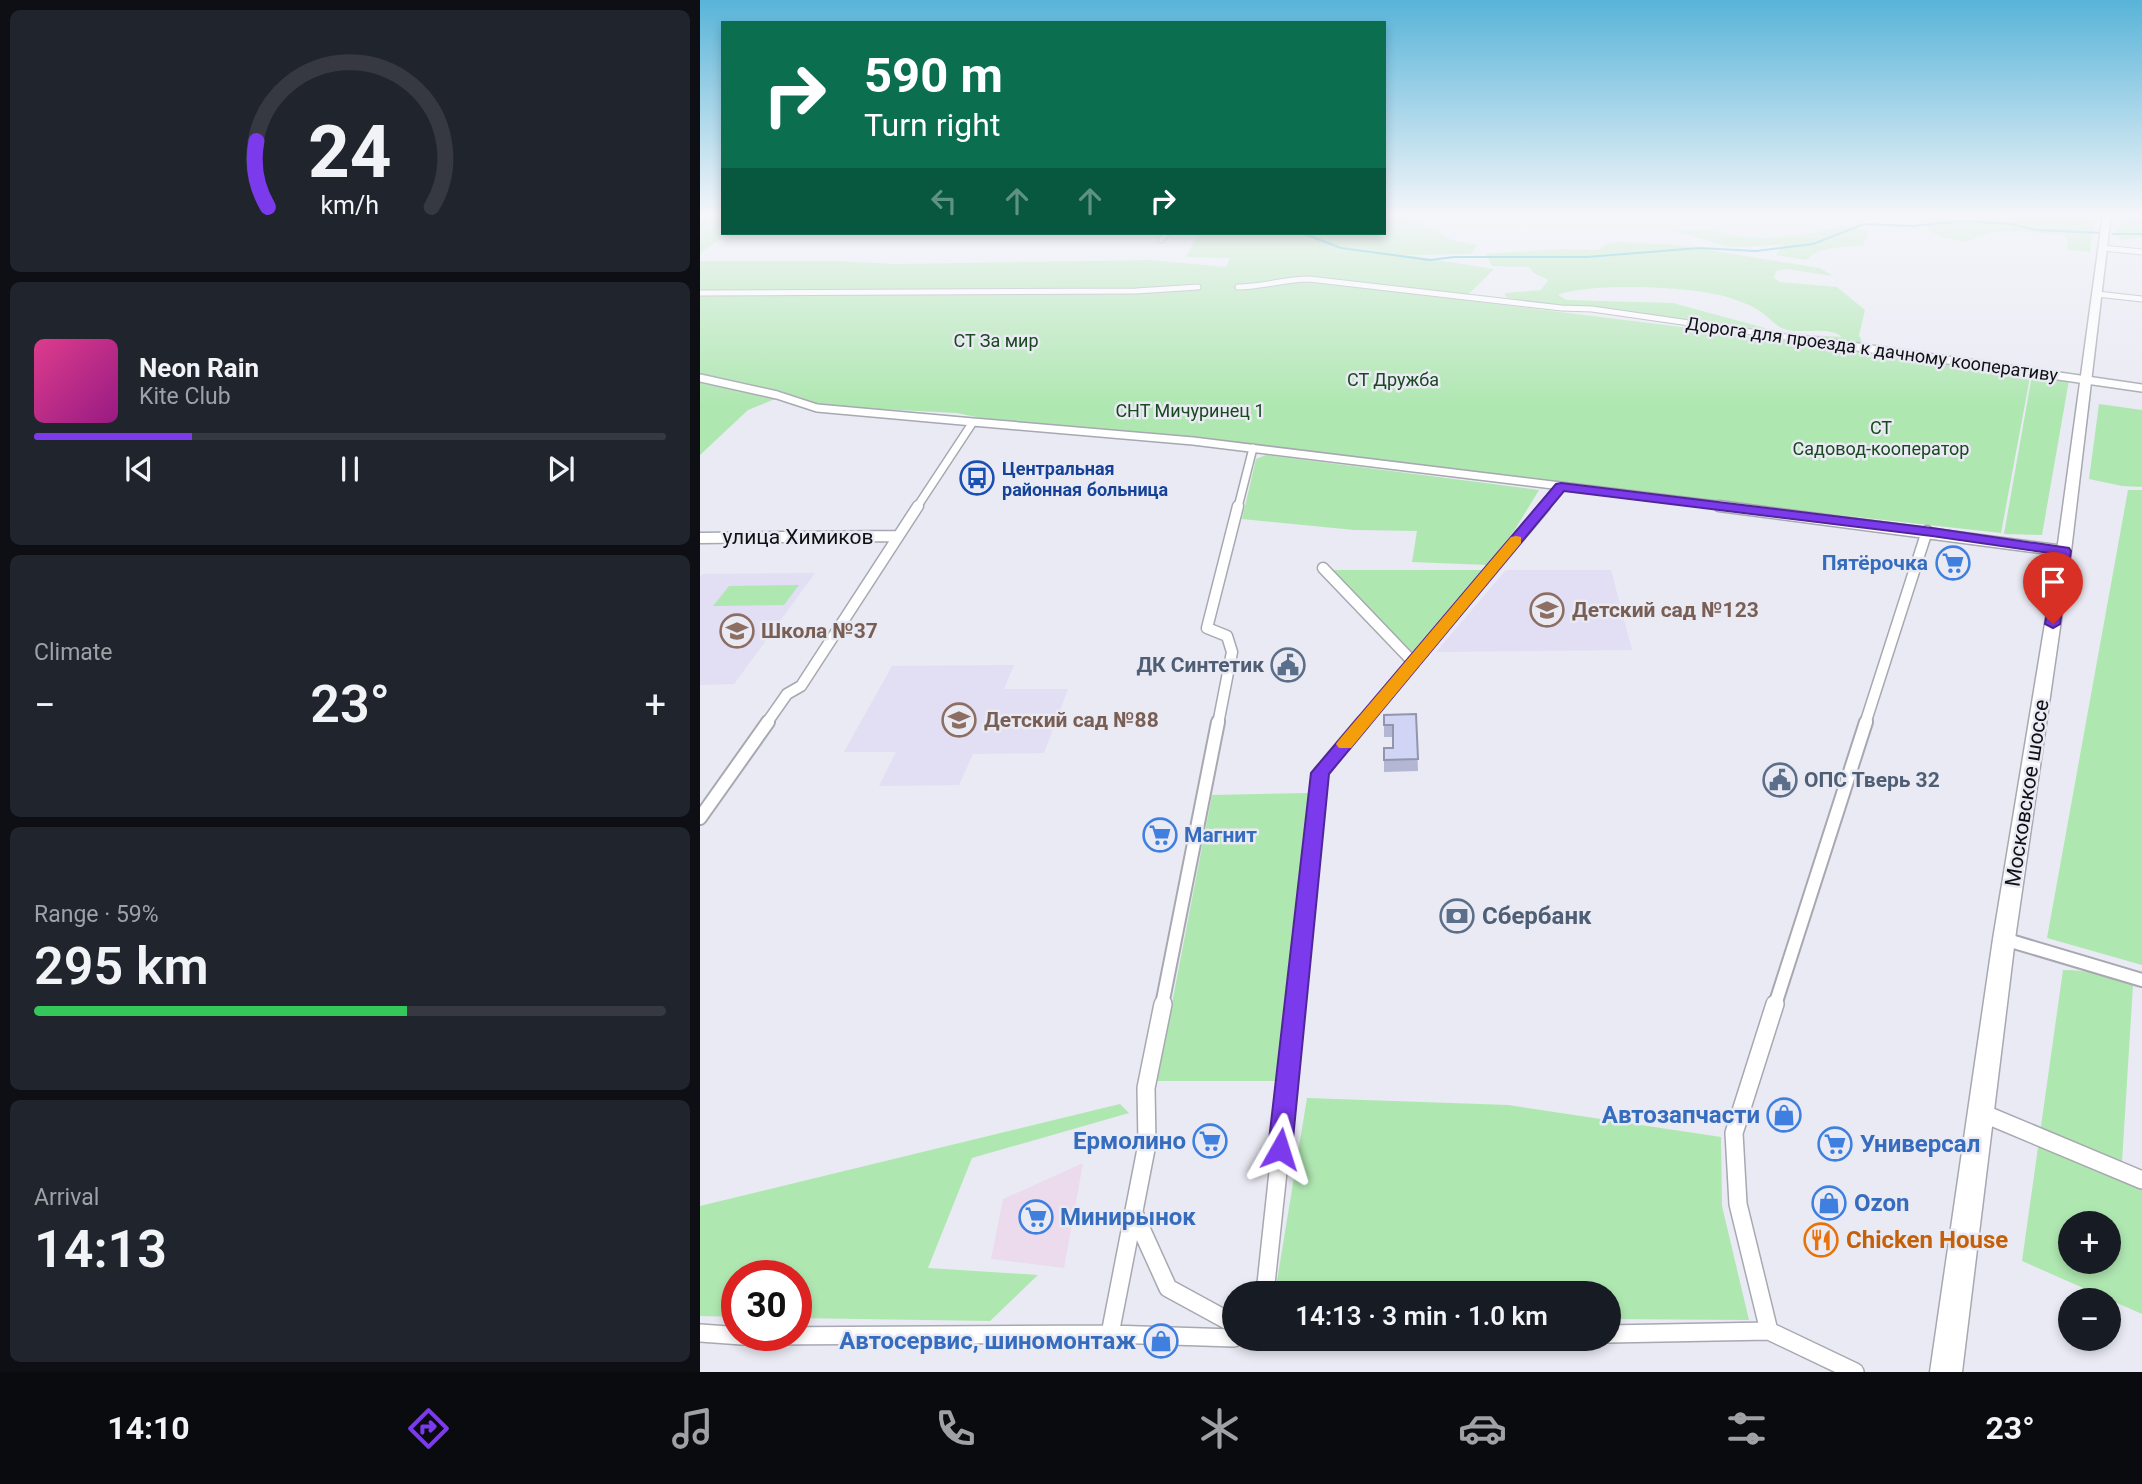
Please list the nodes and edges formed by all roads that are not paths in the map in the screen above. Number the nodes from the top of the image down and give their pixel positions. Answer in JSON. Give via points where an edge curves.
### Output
{"nodes":[{"id":1,"x":1290,"y":278,"type":"edge"},
{"id":2,"x":1290,"y":278,"type":"edge"},
{"id":3,"x":2099,"y":278,"type":"edge"},
{"id":4,"x":1238,"y":287,"type":"dead end"},
{"id":5,"x":1198,"y":288,"type":"dead end"},
{"id":6,"x":700,"y":293,"type":"edge"},
{"id":7,"x":2097,"y":294,"type":"junction"},
{"id":8,"x":2142,"y":299,"type":"edge"},
{"id":9,"x":700,"y":379,"type":"edge"},
{"id":10,"x":2086,"y":380,"type":"junction"},
{"id":11,"x":2142,"y":388,"type":"edge"},
{"id":12,"x":974,"y":422,"type":"junction"},
{"id":13,"x":1253,"y":449,"type":"junction"},
{"id":14,"x":1561,"y":487,"type":"junction"},
{"id":15,"x":1927,"y":531,"type":"junction"},
{"id":16,"x":896,"y":536,"type":"junction"},
{"id":17,"x":700,"y":538,"type":"edge"},
{"id":18,"x":2064,"y":551,"type":"junction"},
{"id":19,"x":1323,"y":568,"type":"dead end"},
{"id":20,"x":1413,"y":662,"type":"junction"},
{"id":21,"x":700,"y":818,"type":"edge"},
{"id":22,"x":2004,"y":939,"type":"junction"},
{"id":23,"x":2142,"y":980,"type":"edge"},
{"id":24,"x":1982,"y":1113,"type":"junction"},
{"id":25,"x":2142,"y":1180,"type":"edge"},
{"id":26,"x":1134,"y":1213,"type":"junction"},
{"id":27,"x":1266,"y":1281,"type":"edge"},
{"id":28,"x":1222,"y":1317,"type":"edge"},
{"id":29,"x":1769,"y":1331,"type":"junction"},
{"id":30,"x":700,"y":1333,"type":"edge"},
{"id":31,"x":1110,"y":1334,"type":"junction"},
{"id":32,"x":1621,"y":1334,"type":"edge"},
{"id":33,"x":1222,"y":1338,"type":"edge"},
{"id":34,"x":1855,"y":1372,"type":"edge"},
{"id":35,"x":1946,"y":1372,"type":"edge"}],
"edges":[{"from":1,"to":4,"type":"street","name":"Дорога для проезда к дачному кооперативу","via":[[1266,287]]},
{"from":2,"to":10,"type":"street","name":"Дорога для проезда к дачному кооперативу","via":[[1592,309]]},
{"from":3,"to":7,"type":"main road","name":"Московское шоссе"},
{"from":5,"to":6,"type":"street"},
{"from":7,"to":8,"type":"street"},
{"from":7,"to":10,"type":"main road","name":"Московское шоссе"},
{"from":9,"to":12,"type":"street","via":[[817,408]]},
{"from":10,"to":11,"type":"street","name":"Дорога для проезда к дачному кооперативу"},
{"from":10,"to":18,"type":"main road","name":"Московское шоссе"},
{"from":12,"to":13,"type":"street"},
{"from":12,"to":16,"type":"street"},
{"from":13,"to":14,"type":"street"},
{"from":13,"to":26,"type":"street","via":[[1207,628],[1227,636],[1232,652],[1146,1088],[1147,1144]]},
{"from":14,"to":15,"type":"street"},
{"from":14,"to":20,"type":"street"},
{"from":15,"to":18,"type":"street"},
{"from":15,"to":29,"type":"street","via":[[1734,1133],[1738,1204]]},
{"from":16,"to":17,"type":"street","name":"улица Химиков"},
{"from":16,"to":21,"type":"street","via":[[801,686],[787,694]]},
{"from":18,"to":22,"type":"main road","name":"Московское шоссе"},
{"from":19,"to":20,"type":"street"},
{"from":20,"to":27,"type":"street","via":[[1320,773]]},
{"from":22,"to":23,"type":"street"},
{"from":22,"to":24,"type":"main road","name":"Московское шоссе"},
{"from":24,"to":25,"type":"street"},
{"from":24,"to":35,"type":"main road","name":"Московское шоссе"},
{"from":26,"to":28,"type":"street","via":[[1168,1288]]},
{"from":26,"to":31,"type":"street"},
{"from":29,"to":32,"type":"street"},
{"from":29,"to":34,"type":"street"},
{"from":30,"to":31,"type":"street"},
{"from":31,"to":33,"type":"street"}]}
